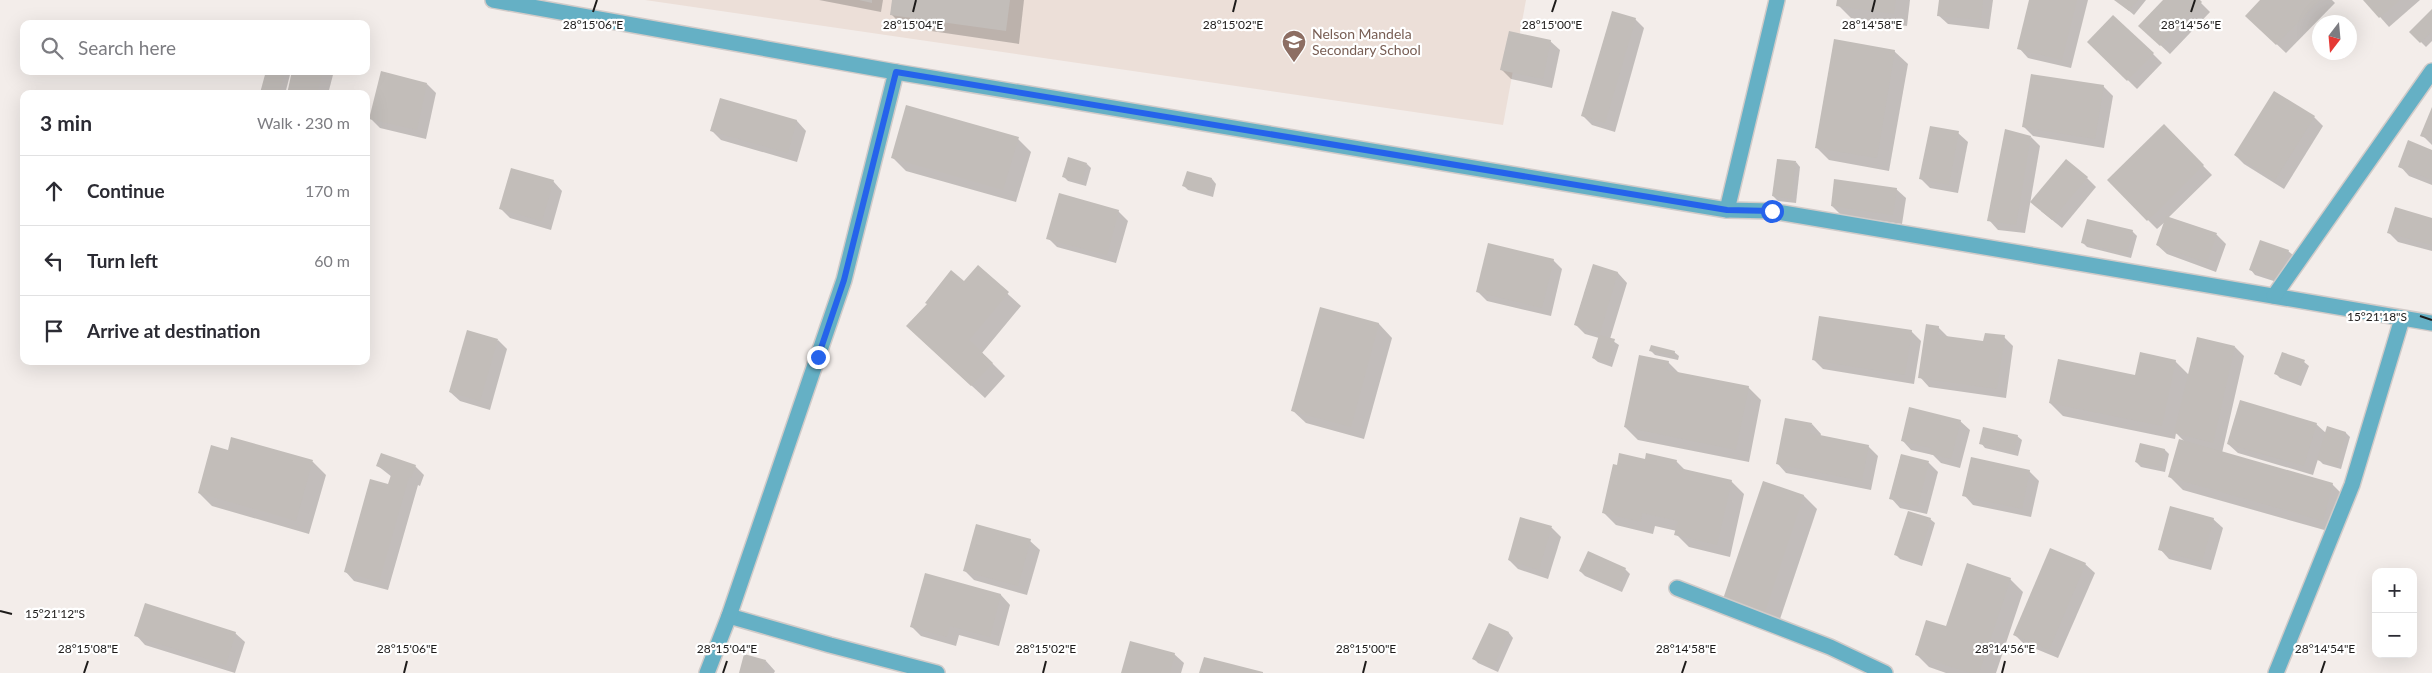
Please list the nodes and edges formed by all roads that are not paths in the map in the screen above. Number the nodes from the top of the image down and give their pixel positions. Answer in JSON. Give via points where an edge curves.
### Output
{"nodes":[{"id":1,"x":493,"y":0,"type":"edge"},
{"id":2,"x":1777,"y":0,"type":"edge"},
{"id":3,"x":2432,"y":71,"type":"edge"},
{"id":4,"x":896,"y":72,"type":"junction"},
{"id":5,"x":1727,"y":210,"type":"junction"},
{"id":6,"x":2274,"y":296,"type":"junction"},
{"id":7,"x":2402,"y":319,"type":"junction"},
{"id":8,"x":2432,"y":324,"type":"edge"},
{"id":9,"x":1677,"y":588,"type":"dead end"},
{"id":10,"x":729,"y":616,"type":"junction"},
{"id":11,"x":707,"y":673,"type":"edge"},
{"id":12,"x":937,"y":673,"type":"edge"},
{"id":13,"x":1884,"y":673,"type":"edge"},
{"id":14,"x":2276,"y":673,"type":"edge"}],
"edges":[{"from":1,"to":4,"type":"street"},
{"from":2,"to":5,"type":"street"},
{"from":3,"to":6,"type":"street"},
{"from":4,"to":5,"type":"street"},
{"from":4,"to":10,"type":"street","via":[[844,280]]},
{"from":5,"to":6,"type":"street","via":[[1772,211]]},
{"from":6,"to":7,"type":"street"},
{"from":7,"to":8,"type":"street"},
{"from":7,"to":14,"type":"street","via":[[2352,485]]},
{"from":9,"to":13,"type":"street","via":[[1830,647]]},
{"from":10,"to":11,"type":"street"},
{"from":10,"to":12,"type":"street"}]}
